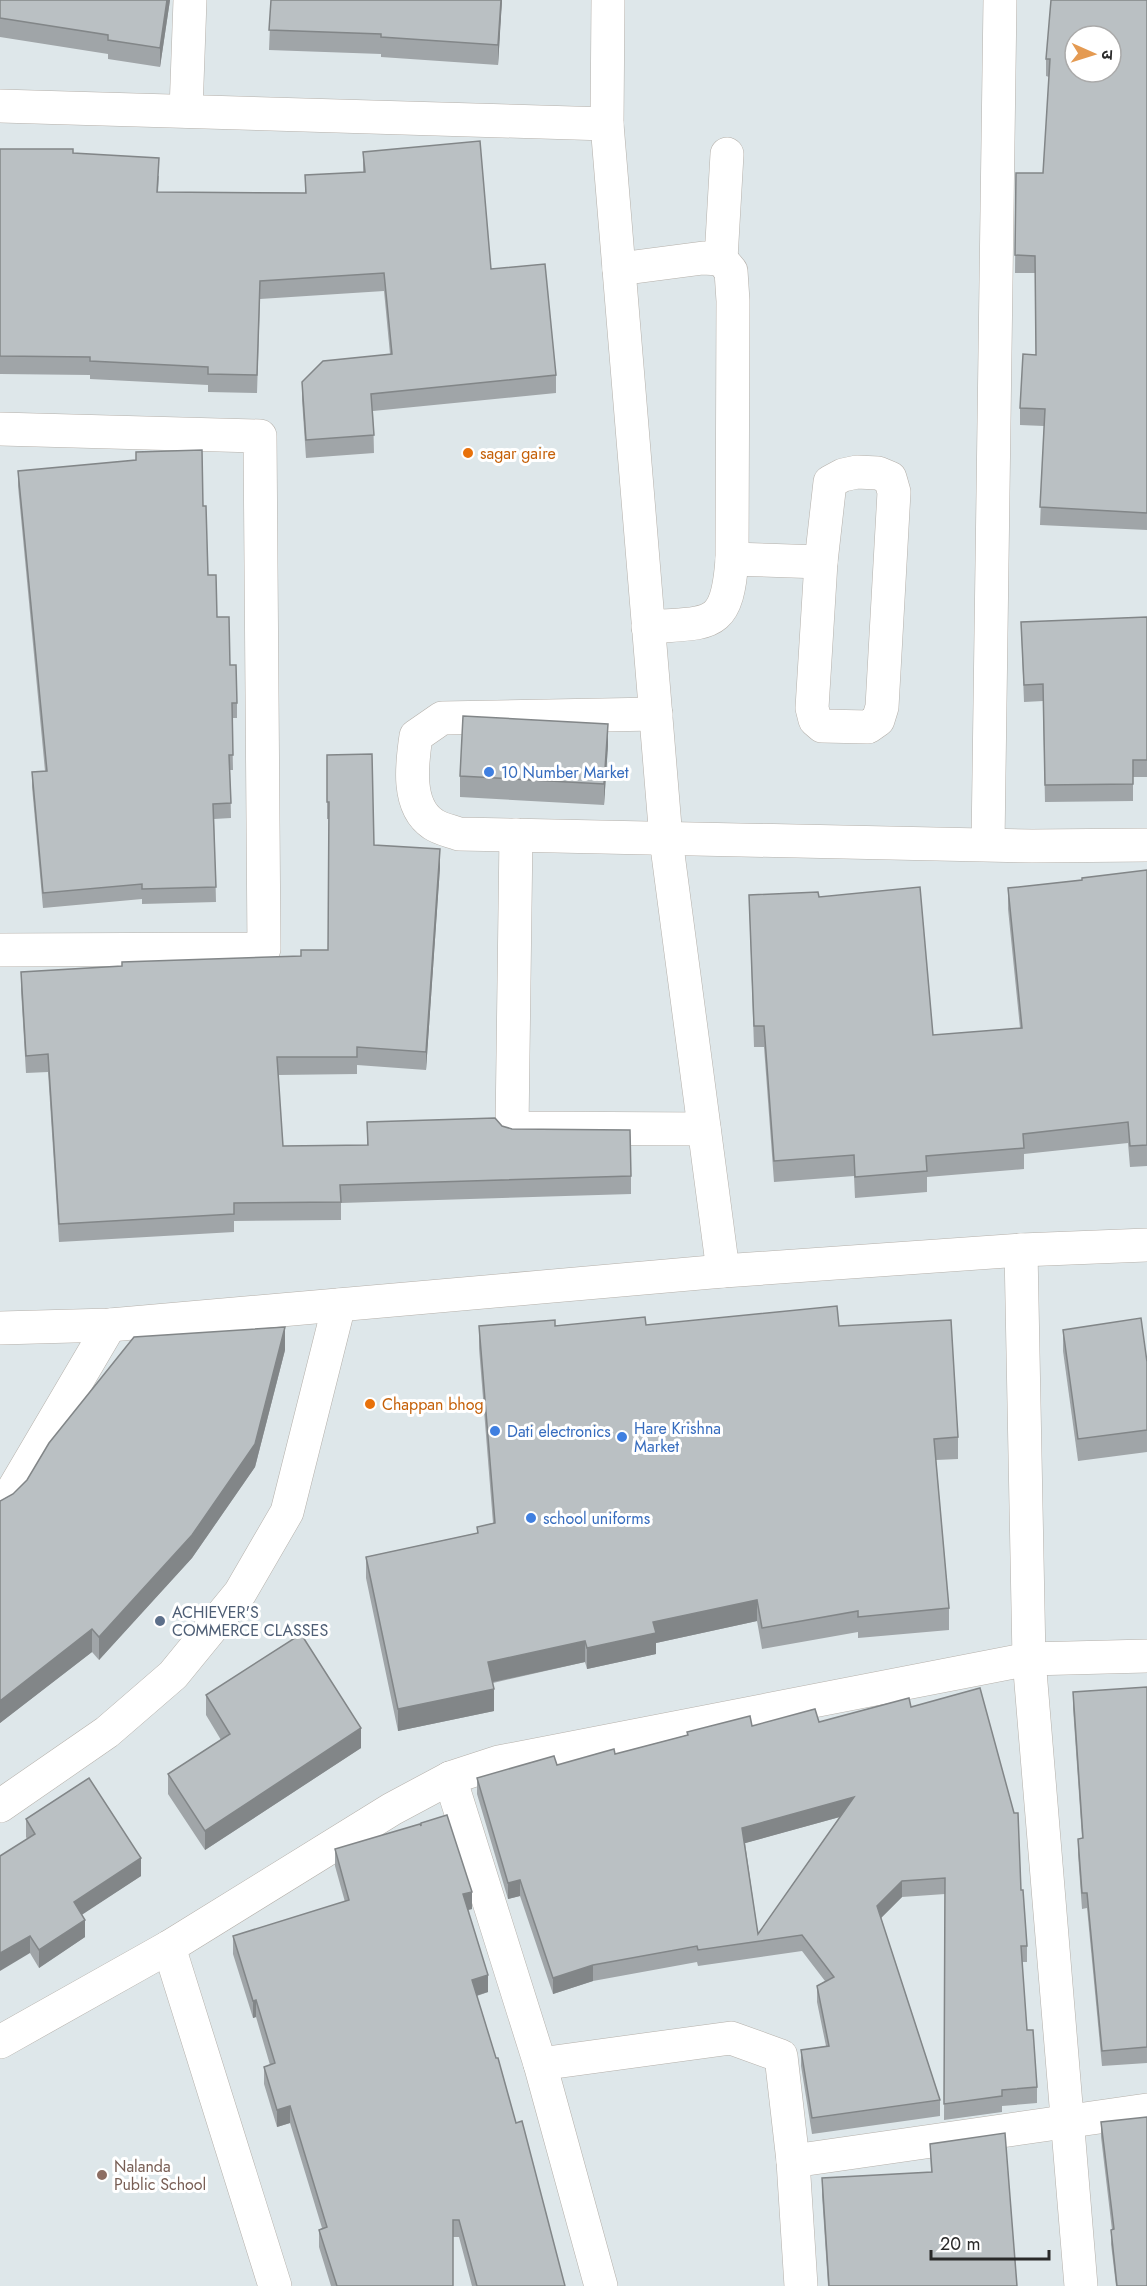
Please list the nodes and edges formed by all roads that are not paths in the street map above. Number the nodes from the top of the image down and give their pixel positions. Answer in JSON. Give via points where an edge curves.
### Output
{"nodes":[{"id":1,"x":190,"y":0,"type":"edge"},
{"id":2,"x":608,"y":0,"type":"edge"},
{"id":3,"x":1000,"y":0,"type":"edge"},
{"id":4,"x":0,"y":106,"type":"edge"},
{"id":5,"x":186,"y":111,"type":"junction"},
{"id":6,"x":607,"y":124,"type":"junction"},
{"id":7,"x":727,"y":154,"type":"dead end"},
{"id":8,"x":721,"y":259,"type":"junction"},
{"id":9,"x":619,"y":269,"type":"junction"},
{"id":10,"x":0,"y":429,"type":"edge"},
{"id":11,"x":732,"y":560,"type":"junction"},
{"id":12,"x":821,"y":562,"type":"junction"},
{"id":13,"x":648,"y":627,"type":"junction"},
{"id":14,"x":656,"y":714,"type":"junction"},
{"id":15,"x":516,"y":836,"type":"junction"},
{"id":16,"x":666,"y":839,"type":"junction"},
{"id":17,"x":988,"y":844,"type":"junction"},
{"id":18,"x":1147,"y":845,"type":"edge"},
{"id":19,"x":0,"y":951,"type":"edge"},
{"id":20,"x":704,"y":1129,"type":"junction"},
{"id":21,"x":1147,"y":1245,"type":"edge"},
{"id":22,"x":1021,"y":1250,"type":"junction"},
{"id":23,"x":723,"y":1271,"type":"junction"},
{"id":24,"x":339,"y":1305,"type":"junction"},
{"id":25,"x":110,"y":1325,"type":"junction"},
{"id":26,"x":0,"y":1328,"type":"edge"},
{"id":27,"x":0,"y":1504,"type":"edge"},
{"id":28,"x":1147,"y":1656,"type":"edge"},
{"id":29,"x":1029,"y":1659,"type":"junction"},
{"id":30,"x":450,"y":1778,"type":"junction"},
{"id":31,"x":0,"y":1806,"type":"edge"},
{"id":32,"x":169,"y":1947,"type":"junction"},
{"id":33,"x":0,"y":2042,"type":"edge"},
{"id":34,"x":540,"y":2064,"type":"junction"},
{"id":35,"x":1147,"y":2110,"type":"edge"},
{"id":36,"x":1067,"y":2120,"type":"junction"},
{"id":37,"x":793,"y":2161,"type":"junction"},
{"id":38,"x":275,"y":2286,"type":"edge"},
{"id":39,"x":601,"y":2286,"type":"edge"},
{"id":40,"x":801,"y":2286,"type":"edge"},
{"id":41,"x":1081,"y":2286,"type":"edge"}],
"edges":[{"from":1,"to":5,"type":"street"},
{"from":2,"to":6,"type":"street"},
{"from":3,"to":17,"type":"street"},
{"from":4,"to":5,"type":"street"},
{"from":5,"to":6,"type":"street"},
{"from":6,"to":9,"type":"street"},
{"from":7,"to":8,"type":"street"},
{"from":8,"to":9,"type":"street"},
{"from":8,"to":11,"type":"street","via":[[731,272],[733,301]]},
{"from":9,"to":13,"type":"street"},
{"from":10,"to":19,"type":"street","via":[[260,436],[264,937],[264,949]]},
{"from":11,"to":12,"type":"street"},
{"from":11,"to":13,"type":"street","via":[[730,588],[720,613],[706,622]]},
{"from":12,"to":12,"type":"street","via":[[812,708],[815,720],[822,726],[868,727],[878,720],[882,707],[894,492],[890,478],[857,472],[830,482]]},
{"from":13,"to":14,"type":"street"},
{"from":14,"to":15,"type":"street","via":[[442,718],[417,736],[414,789],[421,813],[434,824],[459,834]]},
{"from":14,"to":16,"type":"street"},
{"from":15,"to":16,"type":"street"},
{"from":15,"to":20,"type":"street","via":[[512,1128]]},
{"from":16,"to":17,"type":"street"},
{"from":16,"to":20,"type":"street"},
{"from":17,"to":18,"type":"street"},
{"from":20,"to":23,"type":"street"},
{"from":21,"to":22,"type":"street"},
{"from":22,"to":23,"type":"street"},
{"from":22,"to":29,"type":"street"},
{"from":23,"to":24,"type":"street"},
{"from":24,"to":25,"type":"street"},
{"from":24,"to":31,"type":"street","via":[[287,1512],[240,1593],[173,1675],[107,1732]]},
{"from":25,"to":26,"type":"street"},
{"from":25,"to":27,"type":"street","via":[[13,1490]]},
{"from":28,"to":29,"type":"street"},
{"from":29,"to":30,"type":"street","via":[[511,1760]]},
{"from":29,"to":36,"type":"street"},
{"from":30,"to":32,"type":"street","via":[[392,1809]]},
{"from":30,"to":34,"type":"street"},
{"from":32,"to":33,"type":"street"},
{"from":32,"to":38,"type":"street"},
{"from":34,"to":37,"type":"street","via":[[731,2038],[781,2056]]},
{"from":34,"to":39,"type":"street"},
{"from":35,"to":36,"type":"street"},
{"from":36,"to":37,"type":"street"},
{"from":36,"to":41,"type":"street"},
{"from":37,"to":40,"type":"street"}]}
